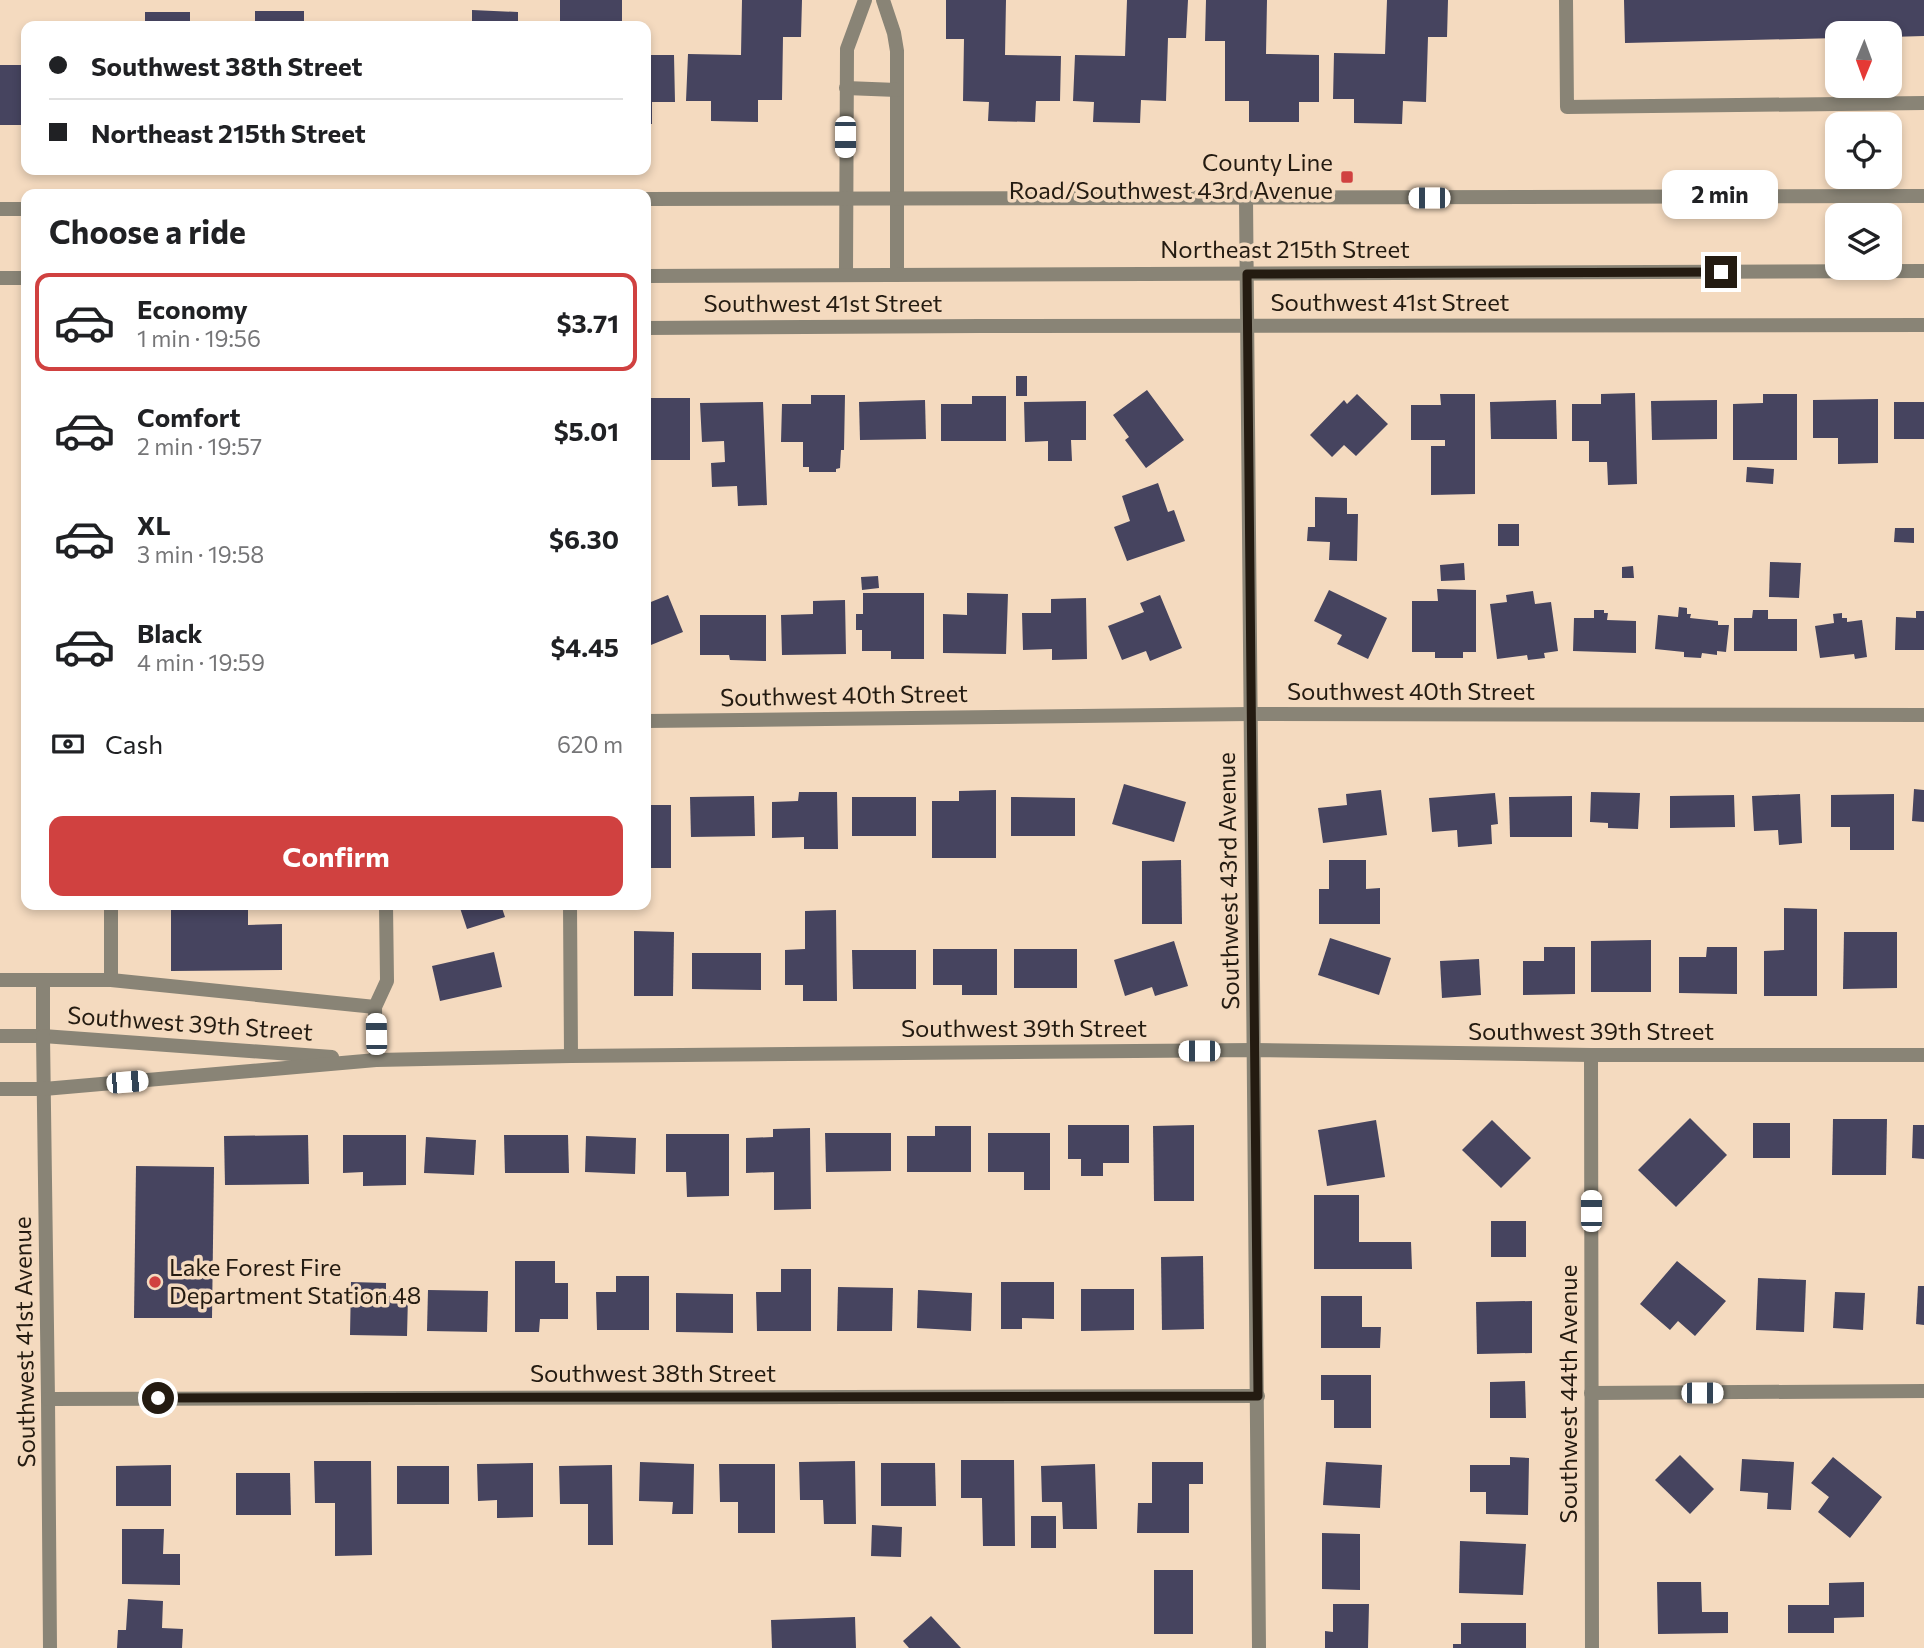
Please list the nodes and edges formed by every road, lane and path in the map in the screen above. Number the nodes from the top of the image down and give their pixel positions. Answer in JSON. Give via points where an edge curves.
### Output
{"nodes":[{"id":1,"x":865,"y":0,"type":"edge"},
{"id":2,"x":883,"y":0,"type":"edge"},
{"id":3,"x":1566,"y":0,"type":"edge"},
{"id":4,"x":846,"y":88,"type":"junction"},
{"id":5,"x":897,"y":90,"type":"junction"},
{"id":6,"x":1924,"y":103,"type":"edge"},
{"id":7,"x":1924,"y":196,"type":"edge"},
{"id":8,"x":846,"y":197,"type":"junction"},
{"id":9,"x":898,"y":197,"type":"junction"},
{"id":10,"x":1246,"y":198,"type":"junction"},
{"id":11,"x":651,"y":199,"type":"edge"},
{"id":12,"x":0,"y":209,"type":"edge"},
{"id":13,"x":21,"y":209,"type":"edge"},
{"id":14,"x":1924,"y":271,"type":"edge"},
{"id":15,"x":846,"y":274,"type":"junction"},
{"id":16,"x":897,"y":274,"type":"junction"},
{"id":17,"x":1247,"y":274,"type":"junction"},
{"id":18,"x":651,"y":276,"type":"edge"},
{"id":19,"x":0,"y":278,"type":"edge"},
{"id":20,"x":21,"y":278,"type":"edge"},
{"id":21,"x":1924,"y":325,"type":"edge"},
{"id":22,"x":1247,"y":326,"type":"junction"},
{"id":23,"x":651,"y":328,"type":"edge"},
{"id":24,"x":1251,"y":714,"type":"junction"},
{"id":25,"x":1924,"y":715,"type":"edge"},
{"id":26,"x":651,"y":721,"type":"edge"},
{"id":27,"x":111,"y":910,"type":"edge"},
{"id":28,"x":386,"y":910,"type":"edge"},
{"id":29,"x":570,"y":910,"type":"edge"},
{"id":30,"x":0,"y":980,"type":"edge"},
{"id":31,"x":43,"y":980,"type":"junction"},
{"id":32,"x":111,"y":980,"type":"junction"},
{"id":33,"x":375,"y":1007,"type":"junction"},
{"id":34,"x":0,"y":1036,"type":"edge"},
{"id":35,"x":43,"y":1036,"type":"junction"},
{"id":36,"x":1254,"y":1050,"type":"junction"},
{"id":37,"x":1591,"y":1055,"type":"junction"},
{"id":38,"x":1924,"y":1055,"type":"edge"},
{"id":39,"x":571,"y":1056,"type":"junction"},
{"id":40,"x":376,"y":1060,"type":"junction"},
{"id":41,"x":0,"y":1089,"type":"edge"},
{"id":42,"x":44,"y":1089,"type":"junction"},
{"id":43,"x":1924,"y":1391,"type":"edge"},
{"id":44,"x":1591,"y":1393,"type":"junction"},
{"id":45,"x":1258,"y":1396,"type":"junction"},
{"id":46,"x":48,"y":1399,"type":"junction"},
{"id":47,"x":50,"y":1648,"type":"edge"},
{"id":48,"x":1259,"y":1648,"type":"edge"},
{"id":49,"x":1592,"y":1648,"type":"edge"}],
"edges":[{"from":1,"to":4,"type":"street","via":[[847,50]]},
{"from":2,"to":5,"type":"street","via":[[897,51]]},
{"from":3,"to":6,"type":"street","via":[[1567,107]]},
{"from":4,"to":5,"type":"street"},
{"from":4,"to":8,"type":"street"},
{"from":5,"to":9,"type":"street"},
{"from":7,"to":10,"type":"street"},
{"from":8,"to":9,"type":"street"},
{"from":8,"to":11,"type":"street"},
{"from":8,"to":15,"type":"street"},
{"from":9,"to":10,"type":"street"},
{"from":9,"to":16,"type":"street"},
{"from":10,"to":17,"type":"street","name":"Southwest 43rd Avenue"},
{"from":12,"to":13,"type":"street"},
{"from":14,"to":17,"type":"street","name":"Northeast 215th Street"},
{"from":15,"to":16,"type":"street","name":"Northeast 215th Street"},
{"from":15,"to":18,"type":"street","name":"Northeast 215th Street"},
{"from":16,"to":17,"type":"street","name":"Northeast 215th Street"},
{"from":17,"to":22,"type":"street","name":"Southwest 43rd Avenue"},
{"from":19,"to":20,"type":"street"},
{"from":21,"to":22,"type":"street","name":"Southwest 41st Street"},
{"from":22,"to":23,"type":"street","name":"Southwest 41st Street"},
{"from":22,"to":24,"type":"street","name":"Southwest 43rd Avenue"},
{"from":24,"to":25,"type":"street","name":"Southwest 40th Street"},
{"from":24,"to":26,"type":"street","name":"Southwest 40th Street"},
{"from":24,"to":36,"type":"street","name":"Southwest 43rd Avenue"},
{"from":27,"to":32,"type":"street"},
{"from":28,"to":33,"type":"street","via":[[387,981]]},
{"from":29,"to":39,"type":"street"},
{"from":30,"to":31,"type":"street"},
{"from":31,"to":32,"type":"street"},
{"from":31,"to":35,"type":"street","name":"Southwest 41st Avenue"},
{"from":32,"to":33,"type":"street"},
{"from":33,"to":40,"type":"street"},
{"from":34,"to":35,"type":"street","name":"Southwest 39th Street"},
{"from":35,"to":40,"type":"street","name":"Southwest 39th Street"},
{"from":35,"to":42,"type":"street","name":"Southwest 41st Avenue"},
{"from":36,"to":37,"type":"street","name":"Southwest 39th Street"},
{"from":36,"to":39,"type":"street","name":"Southwest 39th Street"},
{"from":36,"to":45,"type":"street","name":"Southwest 43rd Avenue"},
{"from":37,"to":38,"type":"street","name":"Southwest 39th Street"},
{"from":37,"to":44,"type":"street","name":"Southwest 44th Avenue"},
{"from":39,"to":40,"type":"street","name":"Southwest 39th Street"},
{"from":40,"to":42,"type":"street","name":"Southwest 39th Street"},
{"from":41,"to":42,"type":"street","name":"Southwest 39th Street"},
{"from":42,"to":46,"type":"street","name":"Southwest 41st Avenue"},
{"from":43,"to":44,"type":"street"},
{"from":44,"to":49,"type":"street","name":"Southwest 44th Avenue"},
{"from":45,"to":46,"type":"street","name":"Southwest 38th Street"},
{"from":45,"to":48,"type":"street","name":"Southwest 43rd Avenue"},
{"from":46,"to":47,"type":"street","name":"Southwest 41st Avenue"}]}
